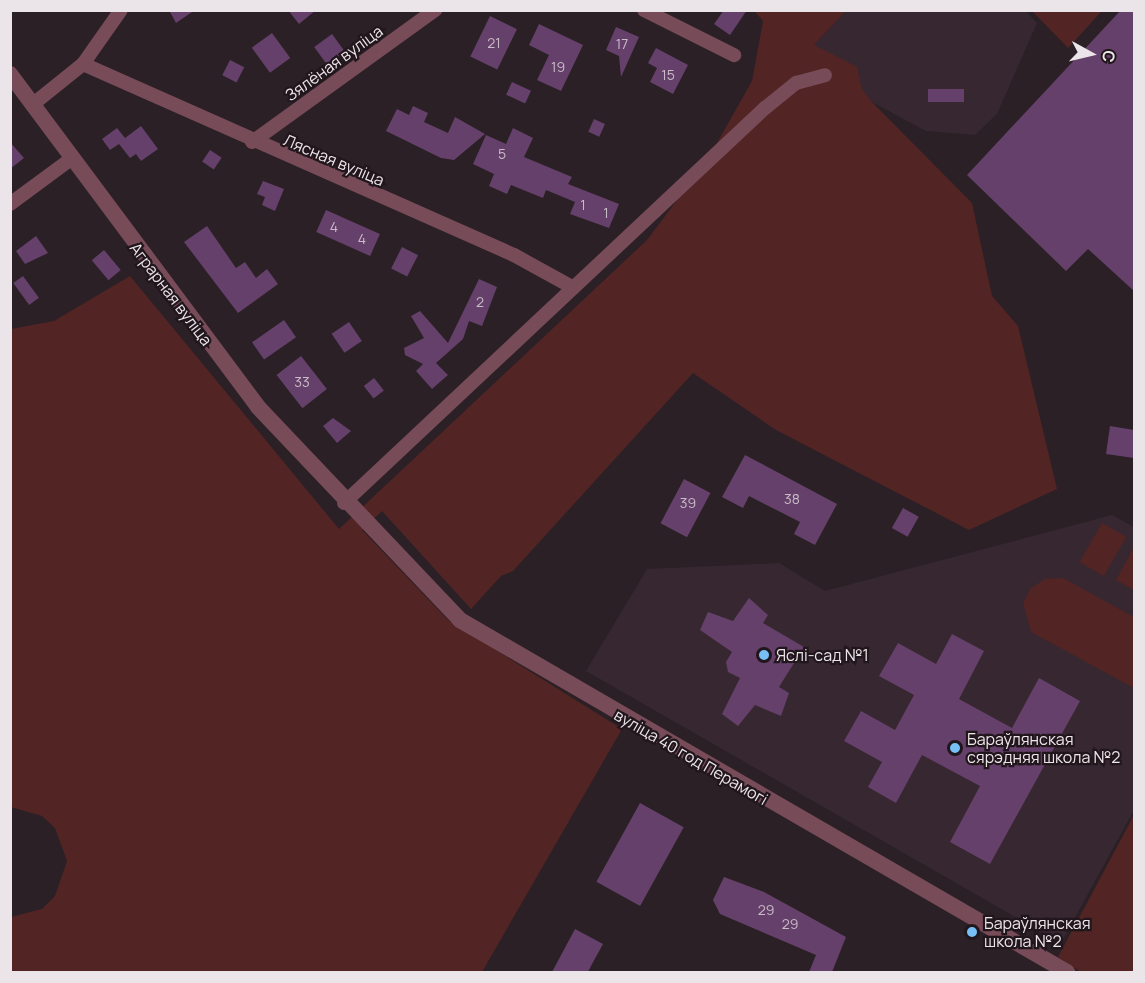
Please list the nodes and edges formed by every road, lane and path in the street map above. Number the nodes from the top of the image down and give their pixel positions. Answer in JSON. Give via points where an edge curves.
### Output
{"nodes":[{"id":1,"x":121,"y":10,"type":"edge"},
{"id":2,"x":435,"y":10,"type":"edge"},
{"id":3,"x":644,"y":10,"type":"edge"},
{"id":4,"x":734,"y":55,"type":"dead end"},
{"id":5,"x":83,"y":64,"type":"junction"},
{"id":6,"x":10,"y":74,"type":"edge"},
{"id":7,"x":825,"y":75,"type":"dead end"},
{"id":8,"x":32,"y":105,"type":"junction"},
{"id":9,"x":252,"y":142,"type":"junction"},
{"id":10,"x":71,"y":159,"type":"junction"},
{"id":11,"x":10,"y":204,"type":"edge"},
{"id":12,"x":572,"y":287,"type":"junction"},
{"id":13,"x":344,"y":503,"type":"junction"},
{"id":14,"x":1067,"y":972,"type":"edge"}],
"edges":[{"from":1,"to":5,"type":"street"},
{"from":2,"to":9,"type":"street","name":"Зялёная вуліца"},
{"from":3,"to":4,"type":"street"},
{"from":5,"to":8,"type":"street"},
{"from":5,"to":9,"type":"street","name":"Лясная вуліца"},
{"from":6,"to":8,"type":"street","name":"Аграрная вуліца"},
{"from":7,"to":12,"type":"street","via":[[796,83]]},
{"from":8,"to":10,"type":"street","name":"Аграрная вуліца"},
{"from":9,"to":12,"type":"street","name":"Лясная вуліца","via":[[514,255]]},
{"from":10,"to":11,"type":"street"},
{"from":10,"to":13,"type":"street","name":"Аграрная вуліца","via":[[231,375]]},
{"from":12,"to":13,"type":"street","via":[[474,386]]},
{"from":13,"to":14,"type":"street","name":"вуліца 40 год Перамогі","via":[[434,596],[487,638]]}]}
